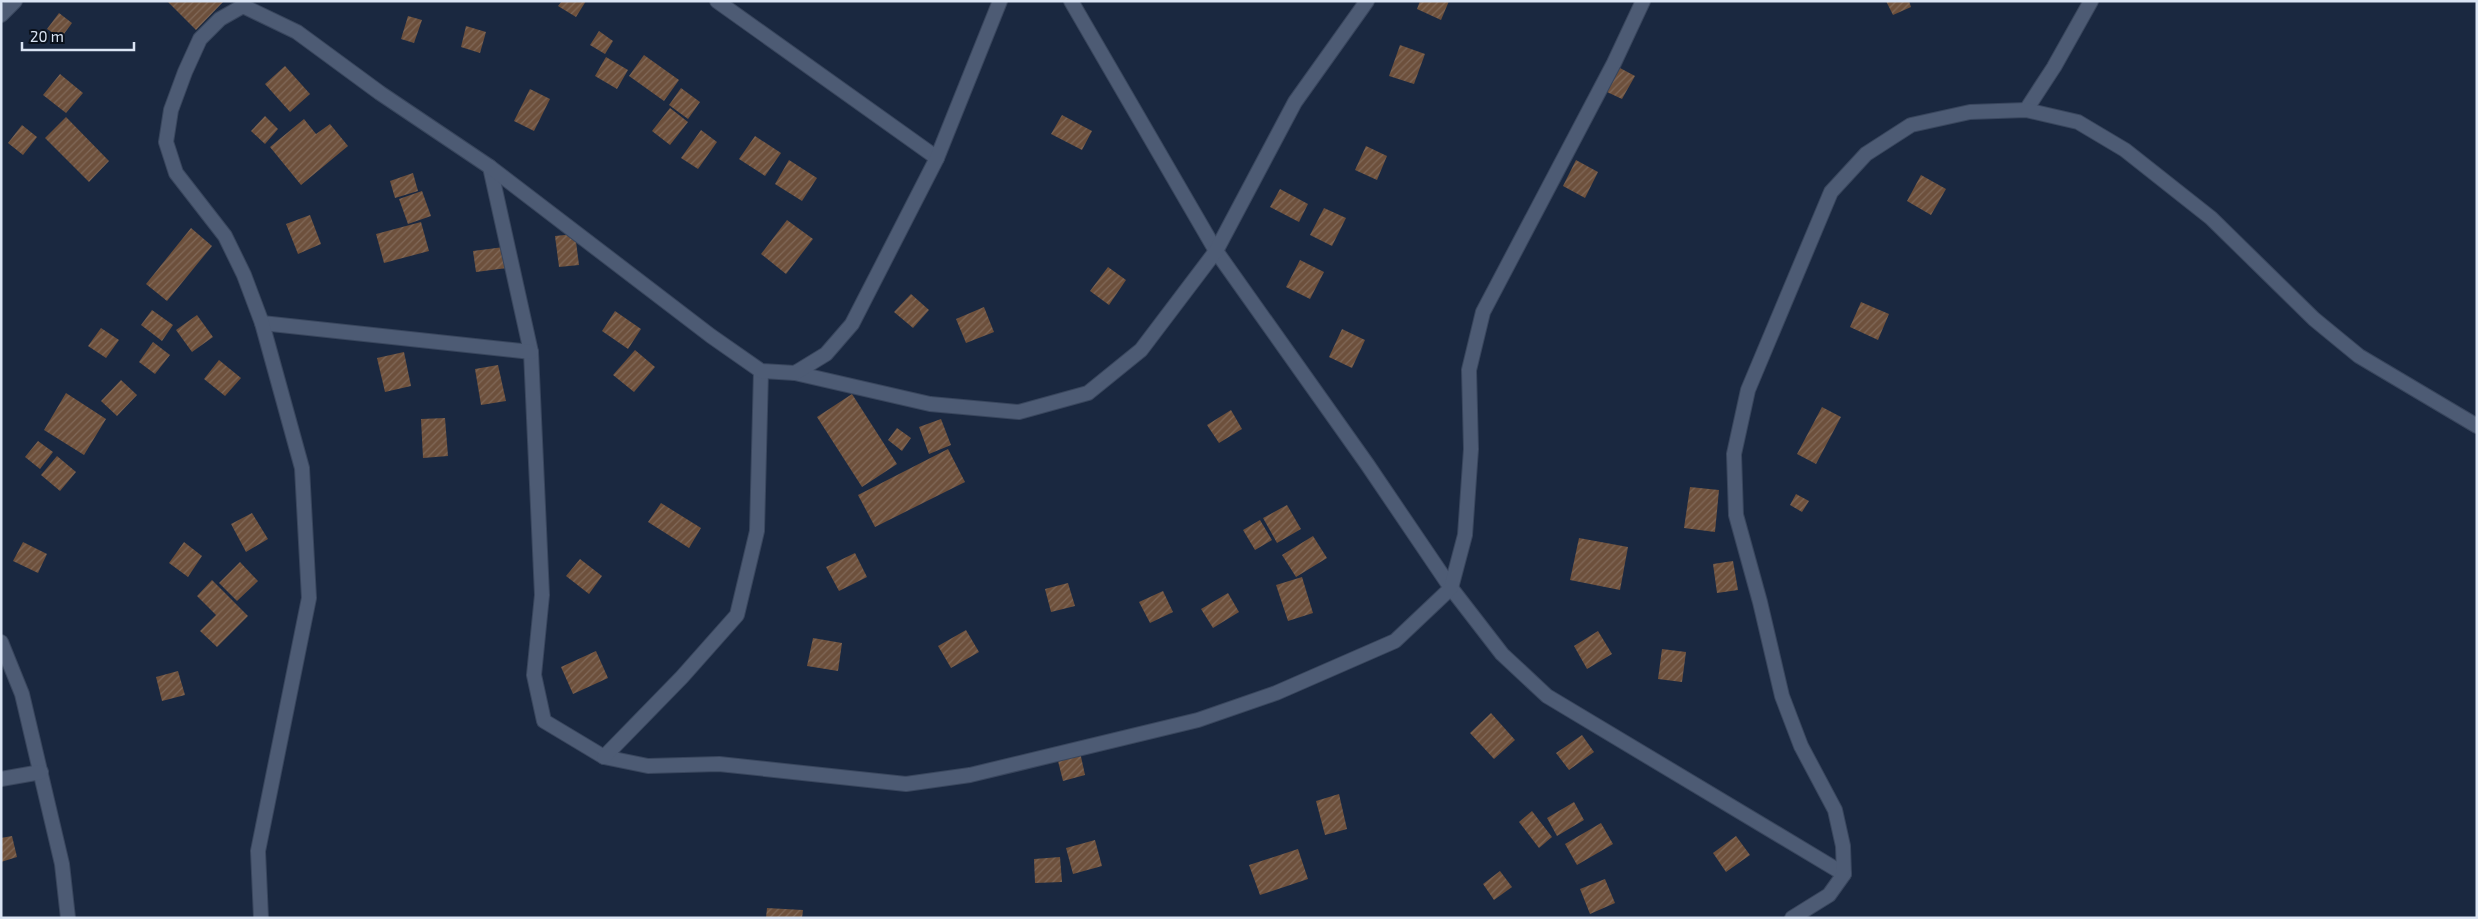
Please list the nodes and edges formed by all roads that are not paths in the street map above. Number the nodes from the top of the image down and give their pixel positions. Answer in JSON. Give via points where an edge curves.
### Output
{"nodes":[{"id":1,"x":15,"y":1,"type":"edge"},
{"id":2,"x":717,"y":1,"type":"edge"},
{"id":3,"x":1000,"y":1,"type":"edge"},
{"id":4,"x":1071,"y":1,"type":"edge"},
{"id":5,"x":1367,"y":1,"type":"edge"},
{"id":6,"x":1643,"y":1,"type":"edge"},
{"id":7,"x":2090,"y":1,"type":"edge"},
{"id":8,"x":240,"y":4,"type":"edge"},
{"id":9,"x":1,"y":15,"type":"edge"},
{"id":10,"x":2026,"y":110,"type":"junction"},
{"id":11,"x":937,"y":158,"type":"junction"},
{"id":12,"x":490,"y":167,"type":"junction"},
{"id":13,"x":1216,"y":250,"type":"junction"},
{"id":14,"x":262,"y":323,"type":"junction"},
{"id":15,"x":531,"y":352,"type":"junction"},
{"id":16,"x":761,"y":371,"type":"junction"},
{"id":17,"x":795,"y":373,"type":"junction"},
{"id":18,"x":2477,"y":426,"type":"edge"},
{"id":19,"x":1451,"y":588,"type":"junction"},
{"id":20,"x":1,"y":642,"type":"edge"},
{"id":21,"x":604,"y":757,"type":"junction"},
{"id":22,"x":41,"y":772,"type":"junction"},
{"id":23,"x":1,"y":779,"type":"edge"},
{"id":24,"x":1844,"y":874,"type":"junction"},
{"id":25,"x":68,"y":918,"type":"edge"},
{"id":26,"x":261,"y":918,"type":"edge"},
{"id":27,"x":1792,"y":918,"type":"edge"}],
"edges":[{"from":1,"to":9,"type":"street"},
{"from":2,"to":11,"type":"street"},
{"from":3,"to":11,"type":"street"},
{"from":4,"to":13,"type":"street"},
{"from":5,"to":13,"type":"street","via":[[1295,102]]},
{"from":6,"to":19,"type":"street","via":[[1614,63],[1483,312],[1469,370],[1471,449],[1466,535]]},
{"from":7,"to":10,"type":"street"},
{"from":8,"to":12,"type":"street","via":[[297,32]]},
{"from":8,"to":14,"type":"street","via":[[200,39],[171,110],[166,142],[176,174],[224,236],[244,275]]},
{"from":10,"to":18,"type":"street","via":[[2078,122],[2125,150],[2211,218],[2314,319],[2359,356]]},
{"from":10,"to":24,"type":"street","via":[[1970,112],[1911,125],[1866,154],[1831,192],[1748,390],[1734,454],[1736,515],[1782,696],[1801,746],[1835,810],[1843,846]]},
{"from":11,"to":17,"type":"street","via":[[852,324],[826,354]]},
{"from":12,"to":15,"type":"street"},
{"from":12,"to":16,"type":"street"},
{"from":13,"to":17,"type":"street","via":[[1141,350],[1088,393],[1019,412],[930,404]]},
{"from":13,"to":19,"type":"street"},
{"from":14,"to":15,"type":"street"},
{"from":14,"to":26,"type":"street","via":[[302,468],[309,598],[258,851]]},
{"from":15,"to":21,"type":"street","via":[[542,596],[534,675],[544,721]]},
{"from":16,"to":17,"type":"street"},
{"from":16,"to":21,"type":"street","via":[[757,531],[737,615]]},
{"from":19,"to":21,"type":"street","via":[[1395,641],[1276,693],[1198,720],[970,775],[906,784],[719,764],[648,766]]},
{"from":19,"to":24,"type":"street","via":[[1502,654],[1547,696]]},
{"from":20,"to":22,"type":"street","via":[[22,694]]},
{"from":22,"to":23,"type":"street"},
{"from":22,"to":25,"type":"street","via":[[62,864]]},
{"from":24,"to":27,"type":"street","via":[[1829,895]]}]}
